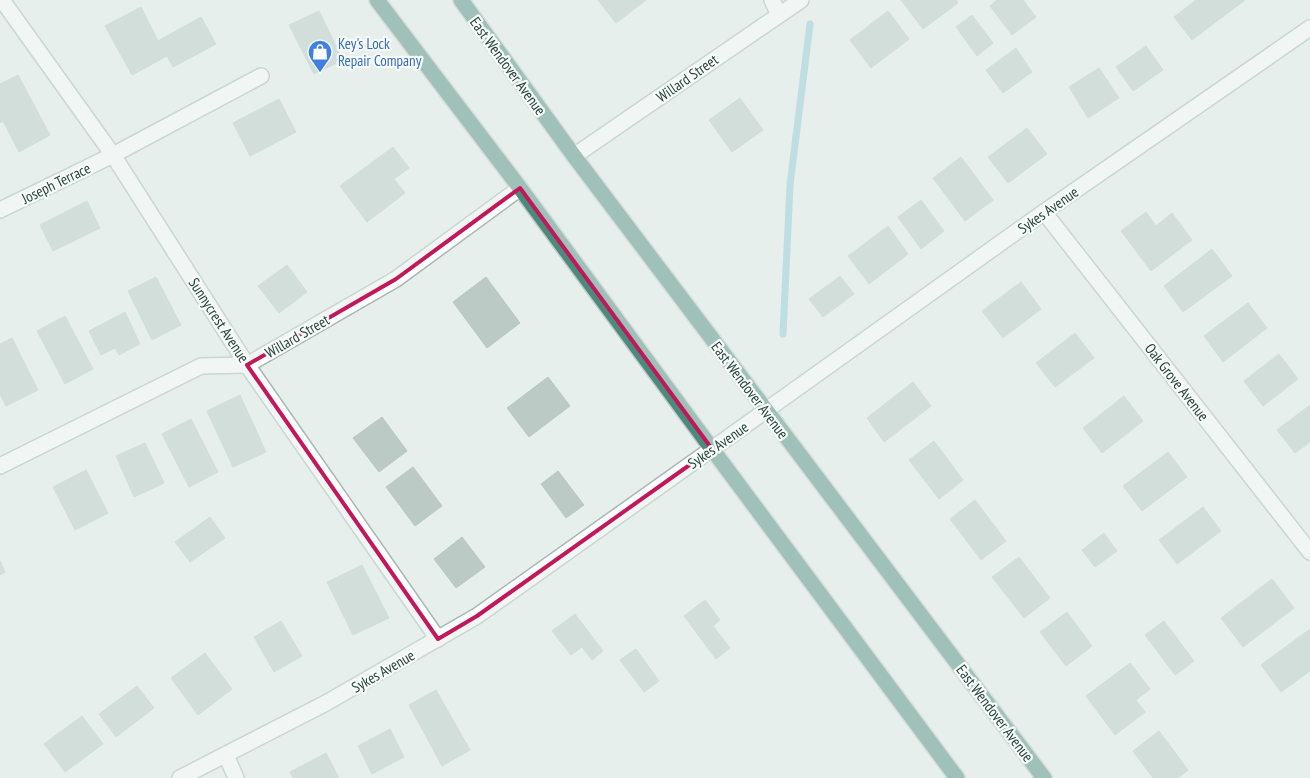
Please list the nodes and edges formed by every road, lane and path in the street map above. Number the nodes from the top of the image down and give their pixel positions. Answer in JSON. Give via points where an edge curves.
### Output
{"nodes":[{"id":1,"x":2,"y":0,"type":"edge"},
{"id":2,"x":377,"y":0,"type":"edge"},
{"id":3,"x":461,"y":0,"type":"edge"},
{"id":4,"x":772,"y":0,"type":"edge"},
{"id":5,"x":801,"y":0,"type":"edge"},
{"id":6,"x":779,"y":15,"type":"junction"},
{"id":7,"x":1310,"y":28,"type":"edge"},
{"id":8,"x":261,"y":76,"type":"dead end"},
{"id":9,"x":113,"y":155,"type":"junction"},
{"id":10,"x":574,"y":156,"type":"junction"},
{"id":11,"x":520,"y":188,"type":"junction"},
{"id":12,"x":0,"y":210,"type":"edge"},
{"id":13,"x":1044,"y":212,"type":"junction"},
{"id":14,"x":247,"y":365,"type":"junction"},
{"id":15,"x":766,"y":411,"type":"junction"},
{"id":16,"x":712,"y":449,"type":"junction"},
{"id":17,"x":0,"y":466,"type":"edge"},
{"id":18,"x":1310,"y":552,"type":"edge"},
{"id":19,"x":438,"y":639,"type":"junction"},
{"id":20,"x":226,"y":755,"type":"junction"},
{"id":21,"x":180,"y":778,"type":"edge"},
{"id":22,"x":236,"y":778,"type":"edge"},
{"id":23,"x":957,"y":778,"type":"edge"},
{"id":24,"x":1044,"y":778,"type":"edge"}],
"edges":[{"from":1,"to":9,"type":"street","name":"Sunnycrest Avenue"},
{"from":2,"to":11,"type":"highway"},
{"from":3,"to":10,"type":"highway","name":"East Wendover Avenue"},
{"from":4,"to":6,"type":"street"},
{"from":5,"to":6,"type":"street","name":"Willard Street"},
{"from":6,"to":10,"type":"street","name":"Willard Street"},
{"from":7,"to":13,"type":"street","name":"Sykes Avenue"},
{"from":8,"to":9,"type":"street","name":"Joseph Terrace"},
{"from":9,"to":12,"type":"street","name":"Joseph Terrace"},
{"from":9,"to":14,"type":"street","name":"Sunnycrest Avenue"},
{"from":10,"to":15,"type":"highway","name":"East Wendover Avenue"},
{"from":11,"to":14,"type":"street","name":"Willard Street","via":[[396,279]]},
{"from":11,"to":16,"type":"highway"},
{"from":13,"to":15,"type":"street","name":"Sykes Avenue"},
{"from":13,"to":18,"type":"street","name":"Oak Grove Avenue"},
{"from":14,"to":17,"type":"street","name":"Willard Street","via":[[200,366]]},
{"from":14,"to":19,"type":"street","name":"Sunnycrest Avenue"},
{"from":15,"to":16,"type":"street","name":"Sykes Avenue"},
{"from":15,"to":24,"type":"highway","name":"East Wendover Avenue"},
{"from":16,"to":19,"type":"street","name":"Sykes Avenue","via":[[478,616]]},
{"from":16,"to":23,"type":"highway"},
{"from":19,"to":20,"type":"street","name":"Sykes Avenue"},
{"from":20,"to":21,"type":"street","name":"Sykes Avenue"},
{"from":20,"to":22,"type":"street"}]}
